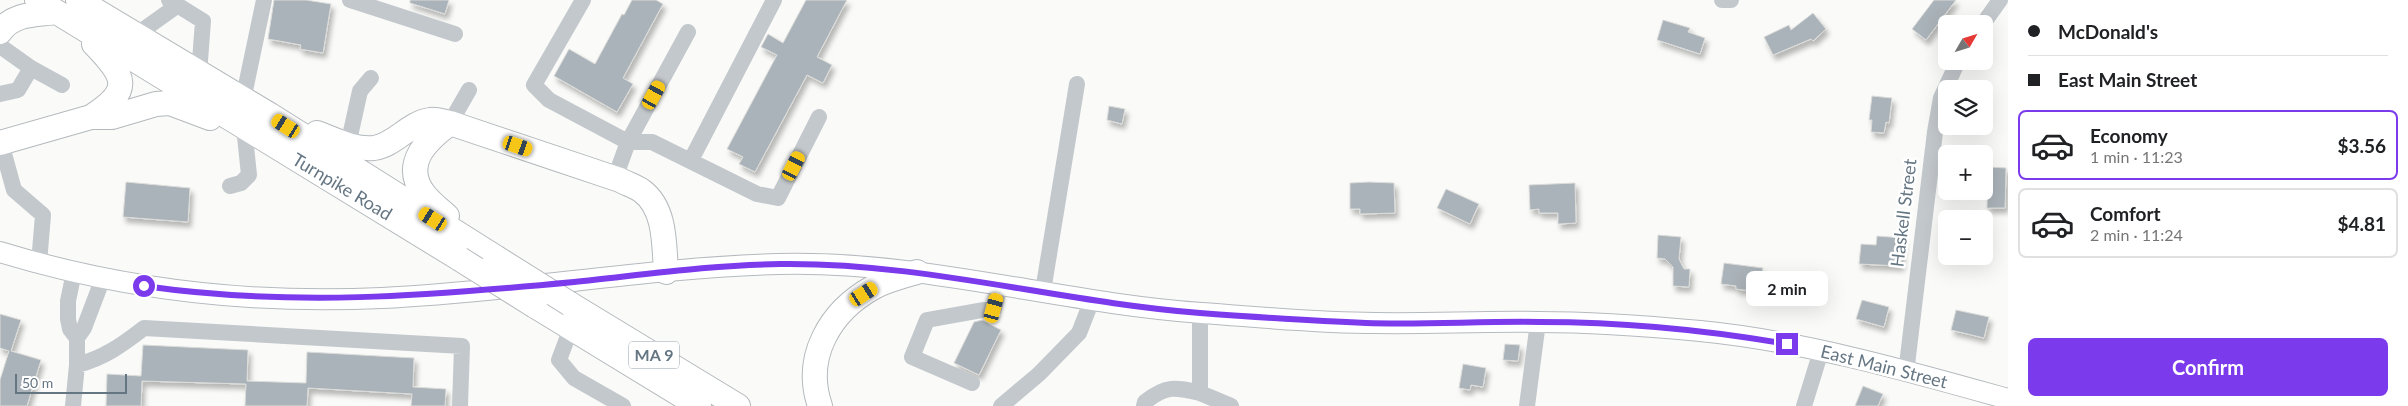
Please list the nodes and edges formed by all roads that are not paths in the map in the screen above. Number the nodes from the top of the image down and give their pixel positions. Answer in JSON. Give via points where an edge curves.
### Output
{"nodes":[{"id":1,"x":36,"y":0,"type":"edge"},
{"id":2,"x":264,"y":0,"type":"edge"},
{"id":3,"x":350,"y":0,"type":"edge"},
{"id":4,"x":583,"y":0,"type":"edge"},
{"id":5,"x":774,"y":0,"type":"edge"},
{"id":6,"x":1722,"y":0,"type":"edge"},
{"id":7,"x":1731,"y":0,"type":"edge"},
{"id":8,"x":2000,"y":0,"type":"edge"},
{"id":9,"x":174,"y":3,"type":"edge"},
{"id":10,"x":68,"y":11,"type":"edge"},
{"id":11,"x":1989,"y":15,"type":"edge"},
{"id":12,"x":0,"y":32,"type":"edge"},
{"id":13,"x":688,"y":32,"type":"dead end"},
{"id":14,"x":456,"y":34,"type":"dead end"},
{"id":15,"x":136,"y":35,"type":"junction"},
{"id":16,"x":0,"y":46,"type":"edge"},
{"id":17,"x":31,"y":68,"type":"junction"},
{"id":18,"x":1954,"y":70,"type":"edge"},
{"id":19,"x":199,"y":74,"type":"junction"},
{"id":20,"x":371,"y":78,"type":"dead end"},
{"id":21,"x":1078,"y":84,"type":"dead end"},
{"id":22,"x":62,"y":85,"type":"dead end"},
{"id":23,"x":469,"y":90,"type":"dead end"},
{"id":24,"x":0,"y":94,"type":"edge"},
{"id":25,"x":241,"y":116,"type":"junction"},
{"id":26,"x":270,"y":116,"type":"junction"},
{"id":27,"x":91,"y":117,"type":"junction"},
{"id":28,"x":819,"y":117,"type":"dead end"},
{"id":29,"x":450,"y":123,"type":"junction"},
{"id":30,"x":628,"y":142,"type":"junction"},
{"id":31,"x":0,"y":143,"type":"edge"},
{"id":32,"x":348,"y":145,"type":"junction"},
{"id":33,"x":691,"y":160,"type":"junction"},
{"id":34,"x":614,"y":178,"type":"junction"},
{"id":35,"x":230,"y":186,"type":"dead end"},
{"id":36,"x":0,"y":252,"type":"edge"},
{"id":37,"x":478,"y":254,"type":"junction"},
{"id":38,"x":39,"y":264,"type":"junction"},
{"id":39,"x":74,"y":272,"type":"junction"},
{"id":40,"x":666,"y":272,"type":"junction"},
{"id":41,"x":917,"y":272,"type":"junction"},
{"id":42,"x":103,"y":278,"type":"junction"},
{"id":43,"x":1000,"y":284,"type":"junction"},
{"id":44,"x":1043,"y":291,"type":"junction"},
{"id":45,"x":1092,"y":300,"type":"junction"},
{"id":46,"x":1200,"y":313,"type":"junction"},
{"id":47,"x":1538,"y":322,"type":"junction"},
{"id":48,"x":571,"y":328,"type":"junction"},
{"id":49,"x":77,"y":338,"type":"junction"},
{"id":50,"x":1821,"y":351,"type":"junction"},
{"id":51,"x":77,"y":366,"type":"junction"},
{"id":52,"x":1906,"y":373,"type":"junction"},
{"id":53,"x":972,"y":383,"type":"dead end"},
{"id":54,"x":1200,"y":392,"type":"junction"},
{"id":55,"x":2008,"y":399,"type":"edge"},
{"id":56,"x":690,"y":404,"type":"edge"},
{"id":57,"x":73,"y":406,"type":"edge"},
{"id":58,"x":460,"y":406,"type":"edge"},
{"id":59,"x":623,"y":406,"type":"edge"},
{"id":60,"x":738,"y":406,"type":"edge"},
{"id":61,"x":820,"y":406,"type":"edge"},
{"id":62,"x":1000,"y":406,"type":"edge"},
{"id":63,"x":1144,"y":406,"type":"edge"},
{"id":64,"x":1231,"y":406,"type":"edge"},
{"id":65,"x":1527,"y":406,"type":"edge"},
{"id":66,"x":1804,"y":406,"type":"edge"}],
"edges":[{"from":1,"to":10,"type":"highway","name":"Turnpike Road","number":"MA 9"},
{"from":2,"to":25,"type":"street"},
{"from":3,"to":14,"type":"street"},
{"from":4,"to":30,"type":"street","via":[[534,85],[549,100]]},
{"from":5,"to":33,"type":"street"},
{"from":6,"to":7,"type":"street"},
{"from":8,"to":11,"type":"street"},
{"from":9,"to":15,"type":"street"},
{"from":9,"to":19,"type":"street","via":[[203,22]]},
{"from":10,"to":12,"type":"highway","via":[[18,17]]},
{"from":10,"to":15,"type":"highway","name":"Turnpike Road","number":"MA 9"},
{"from":10,"to":25,"type":"highway","name":"Turnpike Road","number":"MA 9"},
{"from":10,"to":27,"type":"highway","via":[[116,67],[120,79],[120,91],[115,100]]},
{"from":13,"to":30,"type":"street"},
{"from":15,"to":19,"type":"highway","name":"Turnpike Road","number":"MA 9"},
{"from":16,"to":17,"type":"street"},
{"from":17,"to":22,"type":"street"},
{"from":17,"to":24,"type":"street","via":[[18,90]]},
{"from":18,"to":52,"type":"street","name":"Haskell Street","via":[[1941,98],[1935,132]]},
{"from":19,"to":25,"type":"highway","name":"Turnpike Road","number":"MA 9"},
{"from":20,"to":32,"type":"street","via":[[360,91]]},
{"from":21,"to":44,"type":"street"},
{"from":23,"to":29,"type":"street"},
{"from":25,"to":26,"type":"highway","name":"Turnpike Road","number":"MA 9"},
{"from":25,"to":27,"type":"highway","via":[[220,121],[170,103],[112,117]]},
{"from":25,"to":35,"type":"street","via":[[249,175],[241,183]]},
{"from":25,"to":37,"type":"highway","name":"Turnpike Road","number":"MA 9"},
{"from":26,"to":32,"type":"highway"},
{"from":26,"to":37,"type":"highway","name":"Turnpike Road","number":"MA 9"},
{"from":27,"to":31,"type":"highway"},
{"from":28,"to":33,"type":"street","via":[[778,198],[757,194]]},
{"from":29,"to":32,"type":"highway","via":[[431,120],[376,148]]},
{"from":29,"to":34,"type":"highway"},
{"from":29,"to":37,"type":"highway","via":[[430,138],[421,151],[416,165],[418,182],[424,194]]},
{"from":30,"to":33,"type":"street","via":[[652,142]]},
{"from":30,"to":34,"type":"street"},
{"from":31,"to":38,"type":"street","via":[[14,190],[43,215]]},
{"from":34,"to":40,"type":"highway","via":[[641,191],[653,202],[662,231]]},
{"from":36,"to":38,"type":"main road","name":"East Main Street"},
{"from":37,"to":48,"type":"highway","name":"Turnpike Road","number":"MA 9","bridge":true,"via":[[535,306]]},
{"from":37,"to":60,"type":"highway","name":"Turnpike Road","number":"MA 9","bridge":true,"via":[[570,304]]},
{"from":38,"to":39,"type":"main road","name":"East Main Street"},
{"from":39,"to":42,"type":"main road","name":"East Main Street"},
{"from":39,"to":49,"type":"street","via":[[68,319]]},
{"from":40,"to":41,"type":"main road","name":"East Main Street","via":[[777,264],[824,264]]},
{"from":40,"to":42,"type":"main road","name":"East Main Street","via":[[376,298],[242,297]]},
{"from":41,"to":43,"type":"main road","name":"East Main Street"},
{"from":41,"to":61,"type":"highway","via":[[864,294],[823,335],[815,364]]},
{"from":42,"to":49,"type":"street"},
{"from":43,"to":44,"type":"main road","name":"East Main Street"},
{"from":43,"to":53,"type":"street","via":[[994,308],[927,320],[912,357]]},
{"from":44,"to":45,"type":"main road","name":"East Main Street"},
{"from":45,"to":46,"type":"main road","name":"East Main Street"},
{"from":45,"to":62,"type":"street","via":[[1079,333],[1039,374]]},
{"from":46,"to":47,"type":"main road","name":"East Main Street","via":[[1368,323]]},
{"from":46,"to":54,"type":"street"},
{"from":47,"to":50,"type":"main road","name":"East Main Street","via":[[1704,332]]},
{"from":47,"to":65,"type":"street"},
{"from":48,"to":56,"type":"highway","name":"Turnpike Road","number":"MA 9"},
{"from":48,"to":59,"type":"street","via":[[559,360],[574,378]]},
{"from":49,"to":51,"type":"street"},
{"from":50,"to":52,"type":"main road","name":"East Main Street"},
{"from":50,"to":66,"type":"street"},
{"from":51,"to":57,"type":"street"},
{"from":51,"to":58,"type":"street","via":[[114,351],[144,328],[462,346]]},
{"from":52,"to":55,"type":"main road","name":"East Main Street"},
{"from":54,"to":63,"type":"street","via":[[1176,387],[1163,390]]},
{"from":54,"to":64,"type":"street"}]}
